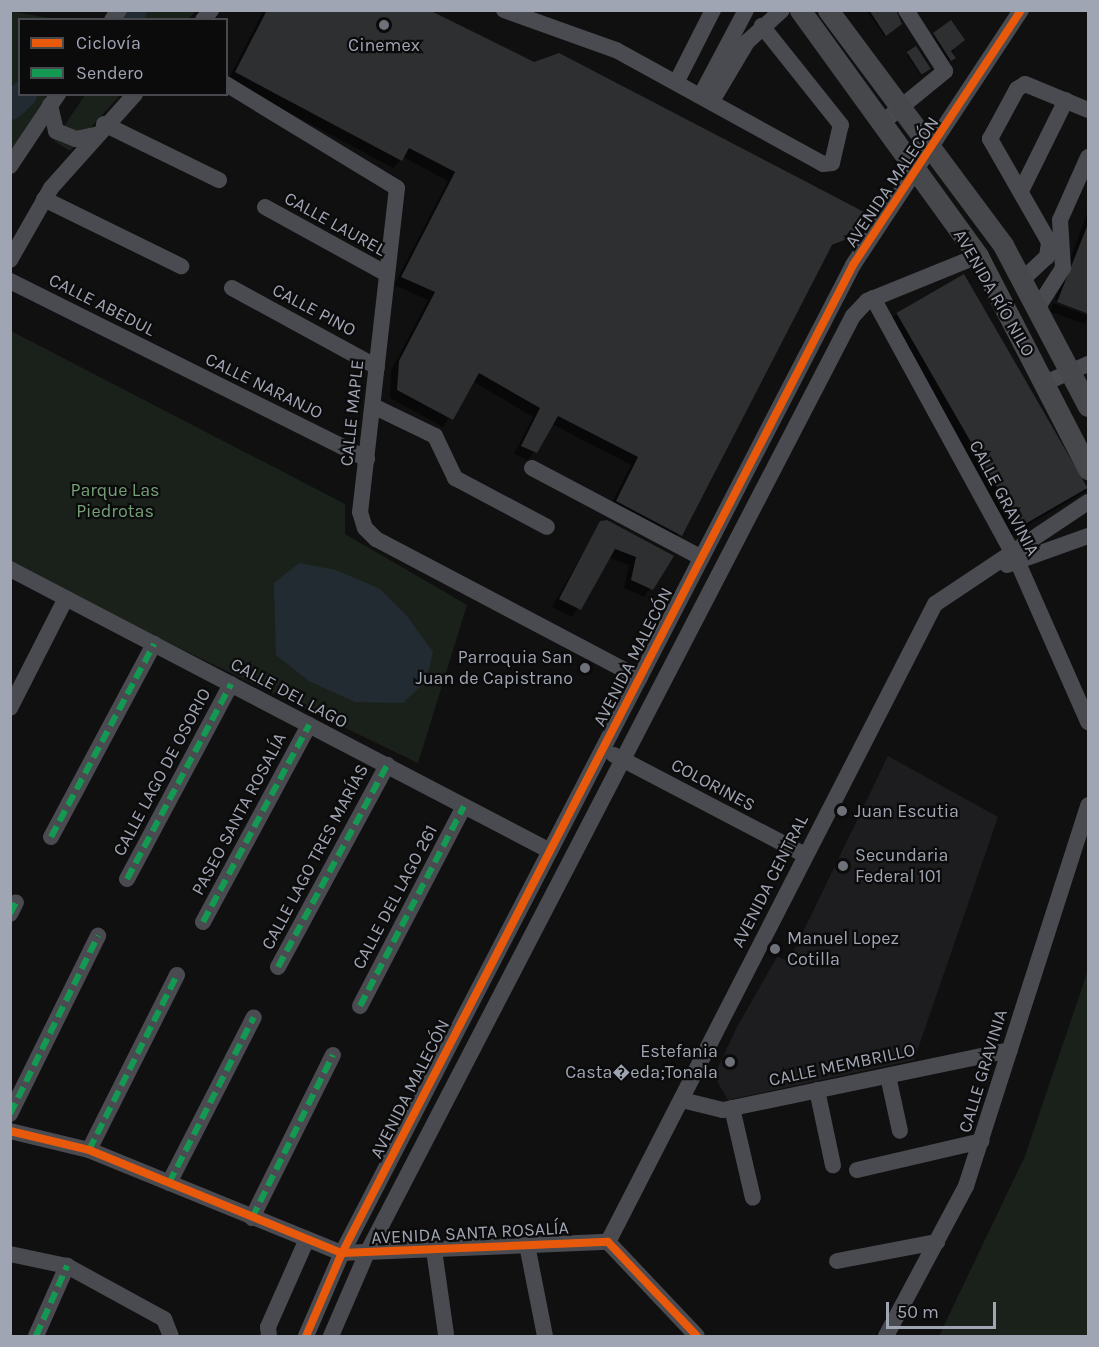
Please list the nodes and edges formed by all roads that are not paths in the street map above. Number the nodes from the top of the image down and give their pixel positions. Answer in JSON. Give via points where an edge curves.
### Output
{"nodes":[{"id":1,"x":713,"y":10,"type":"edge"},
{"id":2,"x":746,"y":10,"type":"edge"},
{"id":3,"x":783,"y":10,"type":"edge"},
{"id":4,"x":800,"y":10,"type":"edge"},
{"id":5,"x":906,"y":10,"type":"edge"},
{"id":6,"x":1021,"y":10,"type":"edge"},
{"id":7,"x":510,"y":13,"type":"edge"},
{"id":8,"x":835,"y":13,"type":"edge"},
{"id":9,"x":762,"y":26,"type":"junction"},
{"id":10,"x":677,"y":81,"type":"junction"},
{"id":11,"x":228,"y":85,"type":"edge"},
{"id":12,"x":133,"y":96,"type":"edge"},
{"id":13,"x":707,"y":98,"type":"junction"},
{"id":14,"x":54,"y":100,"type":"edge"},
{"id":15,"x":1066,"y":100,"type":"junction"},
{"id":16,"x":902,"y":107,"type":"junction"},
{"id":17,"x":1089,"y":110,"type":"edge"},
{"id":18,"x":884,"y":120,"type":"junction"},
{"id":19,"x":100,"y":129,"type":"junction"},
{"id":20,"x":934,"y":147,"type":"junction"},
{"id":21,"x":1089,"y":157,"type":"edge"},
{"id":22,"x":10,"y":166,"type":"edge"},
{"id":23,"x":918,"y":171,"type":"junction"},
{"id":24,"x":219,"y":180,"type":"dead end"},
{"id":25,"x":1022,"y":189,"type":"junction"},
{"id":26,"x":44,"y":200,"type":"junction"},
{"id":27,"x":265,"y":207,"type":"dead end"},
{"id":28,"x":978,"y":256,"type":"junction"},
{"id":29,"x":10,"y":260,"type":"edge"},
{"id":30,"x":181,"y":266,"type":"dead end"},
{"id":31,"x":387,"y":274,"type":"junction"},
{"id":32,"x":1023,"y":279,"type":"junction"},
{"id":33,"x":10,"y":281,"type":"edge"},
{"id":34,"x":232,"y":288,"type":"dead end"},
{"id":35,"x":873,"y":298,"type":"junction"},
{"id":36,"x":1038,"y":308,"type":"junction"},
{"id":37,"x":175,"y":363,"type":"joint"},
{"id":38,"x":377,"y":367,"type":"junction"},
{"id":39,"x":1080,"y":367,"type":"edge"},
{"id":40,"x":1045,"y":383,"type":"junction"},
{"id":41,"x":373,"y":406,"type":"junction"},
{"id":42,"x":1089,"y":406,"type":"edge"},
{"id":43,"x":1081,"y":435,"type":"edge"},
{"id":44,"x":367,"y":459,"type":"junction"},
{"id":45,"x":531,"y":468,"type":"dead end"},
{"id":46,"x":1089,"y":469,"type":"edge"},
{"id":47,"x":1089,"y":502,"type":"edge"},
{"id":48,"x":547,"y":527,"type":"dead end"},
{"id":49,"x":1089,"y":536,"type":"edge"},
{"id":50,"x":702,"y":558,"type":"junction"},
{"id":51,"x":1015,"y":558,"type":"junction"},
{"id":52,"x":10,"y":569,"type":"edge"},
{"id":53,"x":66,"y":598,"type":"junction"},
{"id":54,"x":154,"y":644,"type":"junction"},
{"id":55,"x":640,"y":678,"type":"junction"},
{"id":56,"x":231,"y":684,"type":"junction"},
{"id":57,"x":10,"y":708,"type":"edge"},
{"id":58,"x":1089,"y":722,"type":"edge"},
{"id":59,"x":309,"y":725,"type":"junction"},
{"id":60,"x":603,"y":749,"type":"junction"},
{"id":61,"x":623,"y":760,"type":"junction"},
{"id":62,"x":387,"y":765,"type":"junction"},
{"id":63,"x":1089,"y":805,"type":"edge"},
{"id":64,"x":464,"y":806,"type":"junction"},
{"id":65,"x":51,"y":837,"type":"dead end"},
{"id":66,"x":550,"y":851,"type":"junction"},
{"id":67,"x":805,"y":855,"type":"junction"},
{"id":68,"x":127,"y":879,"type":"dead end"},
{"id":69,"x":203,"y":922,"type":"dead end"},
{"id":70,"x":98,"y":936,"type":"dead end"},
{"id":71,"x":278,"y":967,"type":"dead end"},
{"id":72,"x":177,"y":975,"type":"dead end"},
{"id":73,"x":360,"y":1006,"type":"dead end"},
{"id":74,"x":254,"y":1017,"type":"dead end"},
{"id":75,"x":1010,"y":1050,"type":"junction"},
{"id":76,"x":333,"y":1055,"type":"dead end"},
{"id":77,"x":888,"y":1076,"type":"junction"},
{"id":78,"x":817,"y":1090,"type":"junction"},
{"id":79,"x":682,"y":1100,"type":"junction"},
{"id":80,"x":732,"y":1108,"type":"junction"},
{"id":81,"x":10,"y":1114,"type":"edge"},
{"id":82,"x":10,"y":1131,"type":"edge"},
{"id":83,"x":900,"y":1131,"type":"dead end"},
{"id":84,"x":982,"y":1141,"type":"junction"},
{"id":85,"x":89,"y":1150,"type":"junction"},
{"id":86,"x":833,"y":1165,"type":"dead end"},
{"id":87,"x":857,"y":1170,"type":"dead end"},
{"id":88,"x":169,"y":1183,"type":"junction"},
{"id":89,"x":753,"y":1198,"type":"dead end"},
{"id":90,"x":252,"y":1218,"type":"junction"},
{"id":91,"x":307,"y":1239,"type":"junction"},
{"id":92,"x":608,"y":1242,"type":"junction"},
{"id":93,"x":937,"y":1242,"type":"junction"},
{"id":94,"x":527,"y":1245,"type":"junction"},
{"id":95,"x":434,"y":1250,"type":"junction"},
{"id":96,"x":342,"y":1252,"type":"junction"},
{"id":97,"x":368,"y":1253,"type":"junction"},
{"id":98,"x":10,"y":1254,"type":"edge"},
{"id":99,"x":837,"y":1261,"type":"dead end"},
{"id":100,"x":67,"y":1266,"type":"junction"},
{"id":101,"x":171,"y":1331,"type":"edge"},
{"id":102,"x":446,"y":1334,"type":"dead end"},
{"id":103,"x":36,"y":1336,"type":"edge"},
{"id":104,"x":269,"y":1336,"type":"edge"},
{"id":105,"x":306,"y":1336,"type":"edge"},
{"id":106,"x":331,"y":1336,"type":"edge"},
{"id":107,"x":545,"y":1336,"type":"edge"},
{"id":108,"x":697,"y":1336,"type":"edge"},
{"id":109,"x":886,"y":1336,"type":"edge"}],
"edges":[{"from":1,"to":10,"type":"street"},
{"from":2,"to":13,"type":"street"},
{"from":3,"to":9,"type":"street"},
{"from":4,"to":18,"type":"main road","name":"AVENIDA RÍO NILO"},
{"from":5,"to":16,"type":"street","via":[[945,72]]},
{"from":6,"to":20,"type":"street","name":"AVENIDA MALECÓN"},
{"from":7,"to":10,"type":"street","via":[[616,50]]},
{"from":8,"to":16,"type":"main road","name":"AVENIDA RÍO NILO"},
{"from":9,"to":13,"type":"street"},
{"from":9,"to":13,"type":"street","via":[[842,124],[834,162],[823,164]]},
{"from":10,"to":13,"type":"street"},
{"from":11,"to":31,"type":"street","name":"CALLE MAPLE","via":[[397,188]]},
{"from":12,"to":19,"type":"street"},
{"from":14,"to":19,"type":"street","via":[[56,131],[76,139]]},
{"from":14,"to":22,"type":"street"},
{"from":15,"to":17,"type":"street"},
{"from":15,"to":25,"type":"street"},
{"from":15,"to":25,"type":"street","via":[[1029,84],[1021,86],[992,135],[992,150]]},
{"from":16,"to":18,"type":"street"},
{"from":16,"to":20,"type":"main road","name":"AVENIDA RÍO NILO"},
{"from":18,"to":23,"type":"main road","name":"AVENIDA RÍO NILO"},
{"from":19,"to":24,"type":"street"},
{"from":19,"to":26,"type":"street"},
{"from":20,"to":23,"type":"street","name":"AVENIDA MALECÓN"},
{"from":20,"to":32,"type":"main road","name":"AVENIDA RÍO NILO"},
{"from":21,"to":36,"type":"street","via":[[1060,220],[1063,268]]},
{"from":23,"to":28,"type":"main road","name":"AVENIDA RÍO NILO"},
{"from":23,"to":50,"type":"street","name":"AVENIDA MALECÓN","via":[[853,265]]},
{"from":25,"to":32,"type":"street","via":[[1049,246],[1047,257]]},
{"from":26,"to":29,"type":"street"},
{"from":26,"to":30,"type":"street"},
{"from":27,"to":31,"type":"street","name":"CALLE LAUREL"},
{"from":28,"to":35,"type":"street","name":"AVENIDA MALECÓN"},
{"from":28,"to":40,"type":"main road","name":"AVENIDA RÍO NILO"},
{"from":31,"to":38,"type":"street","name":"CALLE MAPLE"},
{"from":32,"to":36,"type":"main road","name":"AVENIDA RÍO NILO"},
{"from":33,"to":37,"type":"street","name":"CALLE ABEDUL"},
{"from":34,"to":38,"type":"street","name":"CALLE PINO"},
{"from":35,"to":51,"type":"street","name":"CALLE GRAVINIA"},
{"from":35,"to":61,"type":"street","name":"AVENIDA MALECÓN","via":[[853,316]]},
{"from":36,"to":39,"type":"main road","name":"AVENIDA RÍO NILO"},
{"from":37,"to":44,"type":"street","name":"CALLE NARANJO"},
{"from":38,"to":41,"type":"street","name":"CALLE MAPLE"},
{"from":39,"to":40,"type":"street"},
{"from":39,"to":42,"type":"main road","name":"AVENIDA RÍO NILO"},
{"from":40,"to":43,"type":"main road","name":"AVENIDA RÍO NILO"},
{"from":41,"to":44,"type":"street","name":"CALLE MAPLE"},
{"from":41,"to":48,"type":"street","via":[[435,436],[455,478]]},
{"from":43,"to":46,"type":"main road","name":"AVENIDA RÍO NILO"},
{"from":44,"to":55,"type":"street","name":"CALLE MAPLE","via":[[360,512],[376,539]]},
{"from":45,"to":50,"type":"street"},
{"from":47,"to":51,"type":"street","name":"AVENIDA CENTRAL"},
{"from":49,"to":51,"type":"street","name":"AVENIDA CENTRAL"},
{"from":50,"to":55,"type":"street","name":"AVENIDA MALECÓN"},
{"from":51,"to":58,"type":"street","name":"CALLE GRAVINIA"},
{"from":51,"to":67,"type":"street","name":"AVENIDA CENTRAL","via":[[935,604]]},
{"from":52,"to":53,"type":"street","name":"CALLE DEL LAGO"},
{"from":53,"to":54,"type":"street","name":"CALLE DEL LAGO"},
{"from":53,"to":57,"type":"street"},
{"from":54,"to":56,"type":"street","name":"CALLE DEL LAGO"},
{"from":54,"to":65,"type":"street"},
{"from":55,"to":60,"type":"street","name":"AVENIDA MALECÓN"},
{"from":56,"to":59,"type":"street","name":"CALLE DEL LAGO"},
{"from":56,"to":68,"type":"street","name":"CALLE LAGO DE OSORIO"},
{"from":59,"to":62,"type":"street","name":"CALLE DEL LAGO"},
{"from":59,"to":69,"type":"street","name":"PASEO SANTA ROSALÍA"},
{"from":60,"to":61,"type":"street","name":"COLORINES"},
{"from":60,"to":66,"type":"street","name":"AVENIDA MALECÓN"},
{"from":61,"to":67,"type":"street","name":"COLORINES"},
{"from":61,"to":97,"type":"street","name":"AVENIDA MALECÓN"},
{"from":62,"to":64,"type":"street","name":"CALLE DEL LAGO"},
{"from":62,"to":71,"type":"street","name":"CALLE LAGO TRES MARÍAS"},
{"from":63,"to":75,"type":"street","name":"CALLE GRAVINIA"},
{"from":64,"to":66,"type":"street","name":"CALLE DEL LAGO"},
{"from":64,"to":73,"type":"street","name":"CALLE DEL LAGO 261"},
{"from":66,"to":96,"type":"street","name":"AVENIDA MALECÓN"},
{"from":67,"to":79,"type":"street","name":"AVENIDA CENTRAL"},
{"from":70,"to":81,"type":"street"},
{"from":72,"to":85,"type":"street"},
{"from":74,"to":88,"type":"street"},
{"from":75,"to":77,"type":"street","name":"CALLE MEMBRILLO"},
{"from":75,"to":84,"type":"street","name":"CALLE GRAVINIA"},
{"from":76,"to":90,"type":"street"},
{"from":77,"to":78,"type":"street","name":"CALLE MEMBRILLO"},
{"from":77,"to":83,"type":"street"},
{"from":78,"to":80,"type":"street","name":"CALLE MEMBRILLO"},
{"from":78,"to":86,"type":"street"},
{"from":79,"to":80,"type":"street","name":"CALLE MEMBRILLO"},
{"from":79,"to":92,"type":"street","name":"AVENIDA CENTRAL"},
{"from":80,"to":89,"type":"street"},
{"from":82,"to":85,"type":"street","name":"AVENIDA SANTA ROSALÍA"},
{"from":84,"to":87,"type":"street"},
{"from":84,"to":93,"type":"street","name":"CALLE GRAVINIA"},
{"from":85,"to":88,"type":"street","name":"AVENIDA SANTA ROSALÍA"},
{"from":88,"to":90,"type":"street","name":"AVENIDA SANTA ROSALÍA"},
{"from":90,"to":91,"type":"street","name":"AVENIDA SANTA ROSALÍA"},
{"from":91,"to":96,"type":"street","name":"AVENIDA SANTA ROSALÍA"},
{"from":91,"to":104,"type":"street","via":[[268,1327]]},
{"from":92,"to":94,"type":"street","name":"AVENIDA SANTA ROSALÍA"},
{"from":92,"to":108,"type":"street"},
{"from":93,"to":99,"type":"street"},
{"from":93,"to":109,"type":"street","name":"CALLE GRAVINIA"},
{"from":94,"to":95,"type":"street","name":"AVENIDA SANTA ROSALÍA"},
{"from":94,"to":107,"type":"street"},
{"from":95,"to":97,"type":"street","name":"AVENIDA SANTA ROSALÍA"},
{"from":95,"to":102,"type":"street"},
{"from":96,"to":97,"type":"street","name":"AVENIDA SANTA ROSALÍA"},
{"from":96,"to":105,"type":"street","name":"AVENIDA MALECÓN"},
{"from":97,"to":106,"type":"street","name":"AVENIDA MALECÓN"},
{"from":98,"to":100,"type":"street"},
{"from":100,"to":101,"type":"street"},
{"from":100,"to":103,"type":"street"}]}
